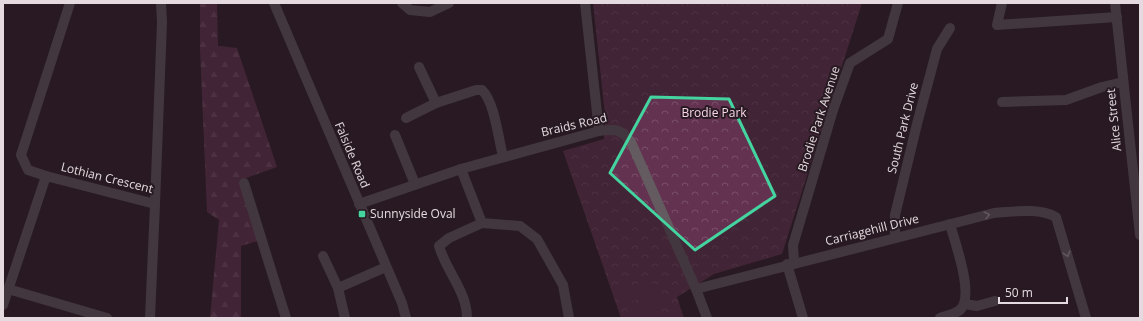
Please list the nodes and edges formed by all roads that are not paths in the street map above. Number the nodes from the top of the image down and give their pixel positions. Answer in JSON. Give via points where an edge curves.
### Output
{"nodes":[{"id":1,"x":70,"y":3,"type":"edge"},
{"id":2,"x":160,"y":3,"type":"edge"},
{"id":3,"x":274,"y":3,"type":"edge"},
{"id":4,"x":402,"y":3,"type":"edge"},
{"id":5,"x":449,"y":3,"type":"edge"},
{"id":6,"x":586,"y":3,"type":"edge"},
{"id":7,"x":898,"y":3,"type":"edge"},
{"id":8,"x":1002,"y":3,"type":"edge"},
{"id":9,"x":1115,"y":3,"type":"edge"},
{"id":10,"x":1117,"y":17,"type":"junction"},
{"id":11,"x":950,"y":28,"type":"dead end"},
{"id":12,"x":419,"y":66,"type":"dead end"},
{"id":13,"x":1123,"y":82,"type":"junction"},
{"id":14,"x":1002,"y":102,"type":"dead end"},
{"id":15,"x":436,"y":103,"type":"junction"},
{"id":16,"x":406,"y":118,"type":"dead end"},
{"id":17,"x":599,"y":131,"type":"junction"},
{"id":18,"x":395,"y":136,"type":"dead end"},
{"id":19,"x":503,"y":156,"type":"junction"},
{"id":20,"x":461,"y":169,"type":"junction"},
{"id":21,"x":46,"y":176,"type":"junction"},
{"id":22,"x":244,"y":183,"type":"dead end"},
{"id":23,"x":414,"y":184,"type":"junction"},
{"id":24,"x":155,"y":204,"type":"junction"},
{"id":25,"x":359,"y":204,"type":"junction"},
{"id":26,"x":482,"y":223,"type":"junction"},
{"id":27,"x":950,"y":224,"type":"junction"},
{"id":28,"x":1140,"y":234,"type":"edge"},
{"id":29,"x":895,"y":238,"type":"junction"},
{"id":30,"x":323,"y":256,"type":"dead end"},
{"id":31,"x":791,"y":263,"type":"junction"},
{"id":32,"x":386,"y":267,"type":"junction"},
{"id":33,"x":338,"y":288,"type":"junction"},
{"id":34,"x":8,"y":289,"type":"junction"},
{"id":35,"x":696,"y":289,"type":"junction"},
{"id":36,"x":995,"y":301,"type":"dead end"},
{"id":37,"x":964,"y":304,"type":"junction"},
{"id":38,"x":3,"y":305,"type":"edge"},
{"id":39,"x":107,"y":318,"type":"edge"},
{"id":40,"x":150,"y":318,"type":"edge"},
{"id":41,"x":286,"y":318,"type":"edge"},
{"id":42,"x":345,"y":318,"type":"edge"},
{"id":43,"x":406,"y":318,"type":"edge"},
{"id":44,"x":467,"y":318,"type":"edge"},
{"id":45,"x":569,"y":318,"type":"edge"},
{"id":46,"x":707,"y":318,"type":"edge"},
{"id":47,"x":803,"y":318,"type":"edge"},
{"id":48,"x":940,"y":318,"type":"edge"},
{"id":49,"x":1086,"y":318,"type":"edge"}],
"edges":[{"from":1,"to":21,"type":"street","name":"Lothian Crescent","via":[[21,155],[28,170]]},
{"from":2,"to":24,"type":"street","name":"Lothian Crescent","via":[[162,22]]},
{"from":3,"to":25,"type":"street","name":"Falside Road"},
{"from":4,"to":5,"type":"street","via":[[410,10],[430,12]]},
{"from":6,"to":17,"type":"street"},
{"from":7,"to":31,"type":"street","name":"Brodie Park Avenue","via":[[888,39],[850,63],[833,110],[793,245]]},
{"from":8,"to":10,"type":"street","via":[[997,26]]},
{"from":9,"to":10,"type":"street","name":"Alice Street"},
{"from":10,"to":13,"type":"street","name":"Alice Street"},
{"from":11,"to":29,"type":"street","name":"South Park Drive","via":[[937,48],[917,124],[895,215]]},
{"from":12,"to":15,"type":"street"},
{"from":13,"to":14,"type":"street","via":[[1066,100]]},
{"from":13,"to":28,"type":"street","name":"Alice Street"},
{"from":15,"to":16,"type":"street"},
{"from":15,"to":19,"type":"street","via":[[482,90],[487,95],[493,112]]},
{"from":17,"to":19,"type":"street","name":"Braids Road"},
{"from":17,"to":35,"type":"street","name":"Braids Road","via":[[616,129],[625,134],[631,142]]},
{"from":18,"to":23,"type":"street"},
{"from":19,"to":20,"type":"street","name":"Braids Road"},
{"from":20,"to":23,"type":"street","name":"Braids Road"},
{"from":20,"to":26,"type":"street"},
{"from":21,"to":24,"type":"street","name":"Lothian Crescent"},
{"from":21,"to":34,"type":"street"},
{"from":22,"to":41,"type":"street"},
{"from":23,"to":25,"type":"street","name":"Braids Road"},
{"from":24,"to":40,"type":"street"},
{"from":25,"to":32,"type":"street","name":"Falside Road"},
{"from":26,"to":44,"type":"street","via":[[449,238],[439,246],[444,262],[467,307]]},
{"from":26,"to":45,"type":"street","via":[[520,226],[537,239],[563,285]]},
{"from":27,"to":29,"type":"street","name":"Carriagehill Drive"},
{"from":27,"to":37,"type":"street","via":[[967,289]]},
{"from":27,"to":49,"type":"street","name":"Carriagehill Drive","one_way":true,"via":[[994,213],[1023,211],[1056,216]]},
{"from":29,"to":31,"type":"street","name":"Carriagehill Drive"},
{"from":30,"to":33,"type":"street"},
{"from":31,"to":35,"type":"street","name":"Carriagehill Drive"},
{"from":31,"to":47,"type":"street","name":"Brodie Park Avenue"},
{"from":32,"to":33,"type":"street"},
{"from":32,"to":43,"type":"street","name":"Falside Road"},
{"from":33,"to":42,"type":"street"},
{"from":34,"to":38,"type":"street"},
{"from":34,"to":39,"type":"street"},
{"from":35,"to":46,"type":"street","name":"Braids Road"},
{"from":36,"to":37,"type":"street","via":[[977,306]]},
{"from":37,"to":48,"type":"street","via":[[959,311]]}]}
